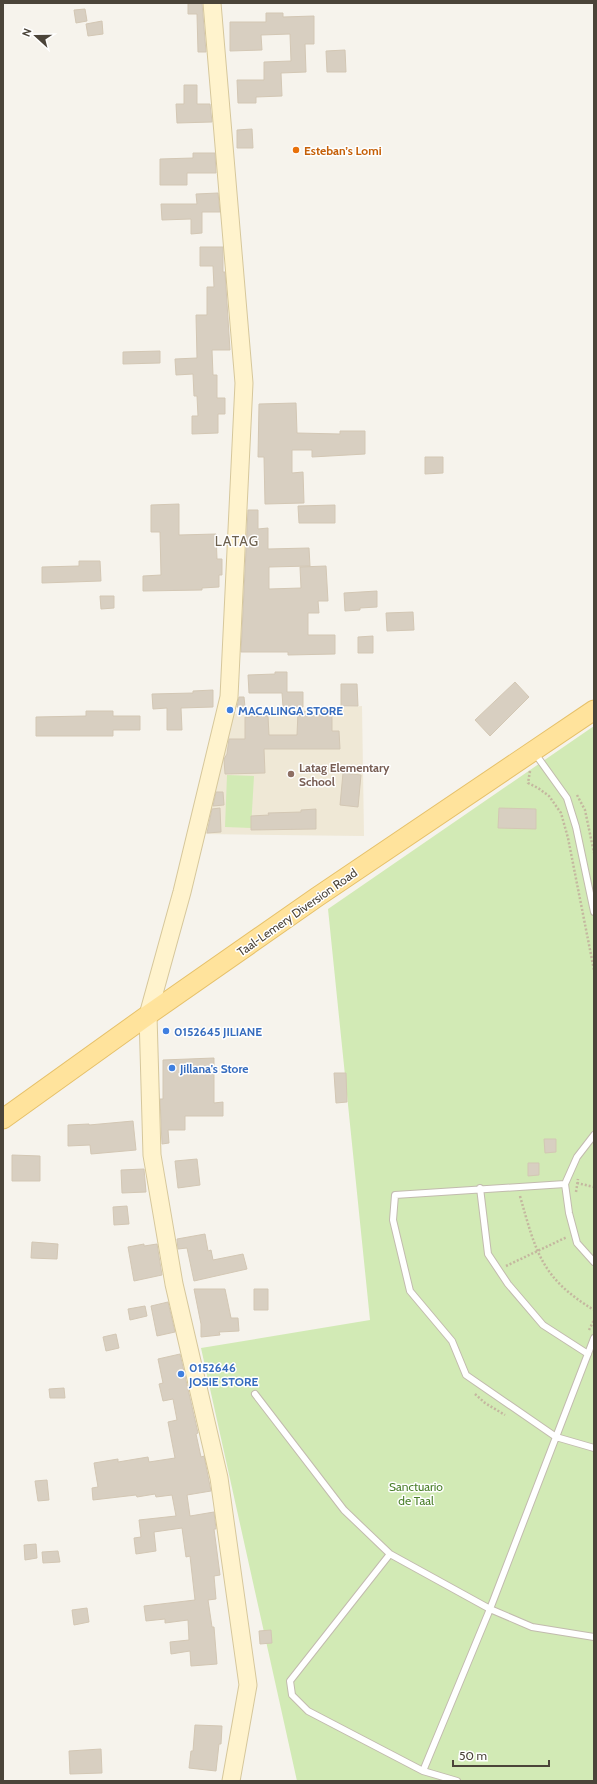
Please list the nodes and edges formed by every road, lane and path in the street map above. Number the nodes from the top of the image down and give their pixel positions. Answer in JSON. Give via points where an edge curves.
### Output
{"nodes":[{"id":1,"x":212,"y":3,"type":"edge"},
{"id":2,"x":594,"y":710,"type":"edge"},
{"id":3,"x":533,"y":751,"type":"junction"},
{"id":4,"x":576,"y":794,"type":"dead end"},
{"id":5,"x":594,"y":853,"type":"edge"},
{"id":6,"x":594,"y":912,"type":"edge"},
{"id":7,"x":594,"y":970,"type":"edge"},
{"id":8,"x":148,"y":1015,"type":"junction"},
{"id":9,"x":3,"y":1119,"type":"edge"},
{"id":10,"x":594,"y":1135,"type":"edge"},
{"id":11,"x":579,"y":1176,"type":"dead end"},
{"id":12,"x":578,"y":1183,"type":"junction"},
{"id":13,"x":565,"y":1184,"type":"junction"},
{"id":14,"x":594,"y":1187,"type":"edge"},
{"id":15,"x":480,"y":1188,"type":"junction"},
{"id":16,"x":519,"y":1193,"type":"dead end"},
{"id":17,"x":576,"y":1195,"type":"dead end"},
{"id":18,"x":566,"y":1230,"type":"dead end"},
{"id":19,"x":568,"y":1236,"type":"junction"},
{"id":20,"x":571,"y":1241,"type":"dead end"},
{"id":21,"x":536,"y":1251,"type":"junction"},
{"id":22,"x":502,"y":1261,"type":"dead end"},
{"id":23,"x":594,"y":1262,"type":"edge"},
{"id":24,"x":504,"y":1267,"type":"junction"},
{"id":25,"x":508,"y":1273,"type":"dead end"},
{"id":26,"x":594,"y":1310,"type":"edge"},
{"id":27,"x":594,"y":1338,"type":"edge"},
{"id":28,"x":588,"y":1354,"type":"junction"},
{"id":29,"x":472,"y":1391,"type":"dead end"},
{"id":30,"x":255,"y":1394,"type":"dead end"},
{"id":31,"x":506,"y":1415,"type":"dead end"},
{"id":32,"x":556,"y":1437,"type":"junction"},
{"id":33,"x":594,"y":1448,"type":"edge"},
{"id":34,"x":390,"y":1554,"type":"junction"},
{"id":35,"x":490,"y":1609,"type":"junction"},
{"id":36,"x":594,"y":1637,"type":"edge"},
{"id":37,"x":423,"y":1771,"type":"junction"},
{"id":38,"x":231,"y":1781,"type":"edge"},
{"id":39,"x":457,"y":1781,"type":"edge"}],
"edges":[{"from":1,"to":8,"type":"street","via":[[244,383],[229,697],[182,892]]},
{"from":2,"to":3,"type":"main road","name":"Taal-Lemery Diversion Road"},
{"from":3,"to":6,"type":"lane","via":[[566,798],[576,827]]},
{"from":3,"to":7,"type":"path","via":[[528,783],[549,796],[561,813]]},
{"from":3,"to":8,"type":"main road","name":"Taal-Lemery Diversion Road"},
{"from":4,"to":5,"type":"path","via":[[585,810]]},
{"from":8,"to":9,"type":"main road","name":"Taal-Lemery Diversion Road"},
{"from":8,"to":38,"type":"street","via":[[152,1155],[174,1284],[219,1478],[248,1685]]},
{"from":10,"to":13,"type":"lane","via":[[577,1158]]},
{"from":11,"to":12,"type":"path"},
{"from":12,"to":14,"type":"path"},
{"from":12,"to":17,"type":"path"},
{"from":13,"to":15,"type":"lane"},
{"from":13,"to":23,"type":"lane","via":[[577,1243]]},
{"from":15,"to":28,"type":"lane","via":[[488,1254],[508,1284],[543,1325]]},
{"from":15,"to":32,"type":"lane","via":[[395,1195],[393,1220],[410,1291],[452,1341],[466,1375]]},
{"from":16,"to":21,"type":"path"},
{"from":18,"to":19,"type":"path"},
{"from":19,"to":20,"type":"path"},
{"from":19,"to":21,"type":"path"},
{"from":21,"to":24,"type":"path"},
{"from":21,"to":26,"type":"path","via":[[553,1279]]},
{"from":22,"to":24,"type":"path"},
{"from":24,"to":25,"type":"path"},
{"from":27,"to":28,"type":"lane"},
{"from":28,"to":32,"type":"lane"},
{"from":29,"to":31,"type":"path"},
{"from":30,"to":34,"type":"lane","via":[[344,1510]]},
{"from":32,"to":33,"type":"lane"},
{"from":32,"to":35,"type":"lane"},
{"from":34,"to":35,"type":"lane"},
{"from":34,"to":37,"type":"lane","via":[[290,1681],[292,1695],[308,1711]]},
{"from":35,"to":36,"type":"lane","via":[[532,1627]]},
{"from":35,"to":37,"type":"lane"},
{"from":37,"to":39,"type":"lane"}]}
